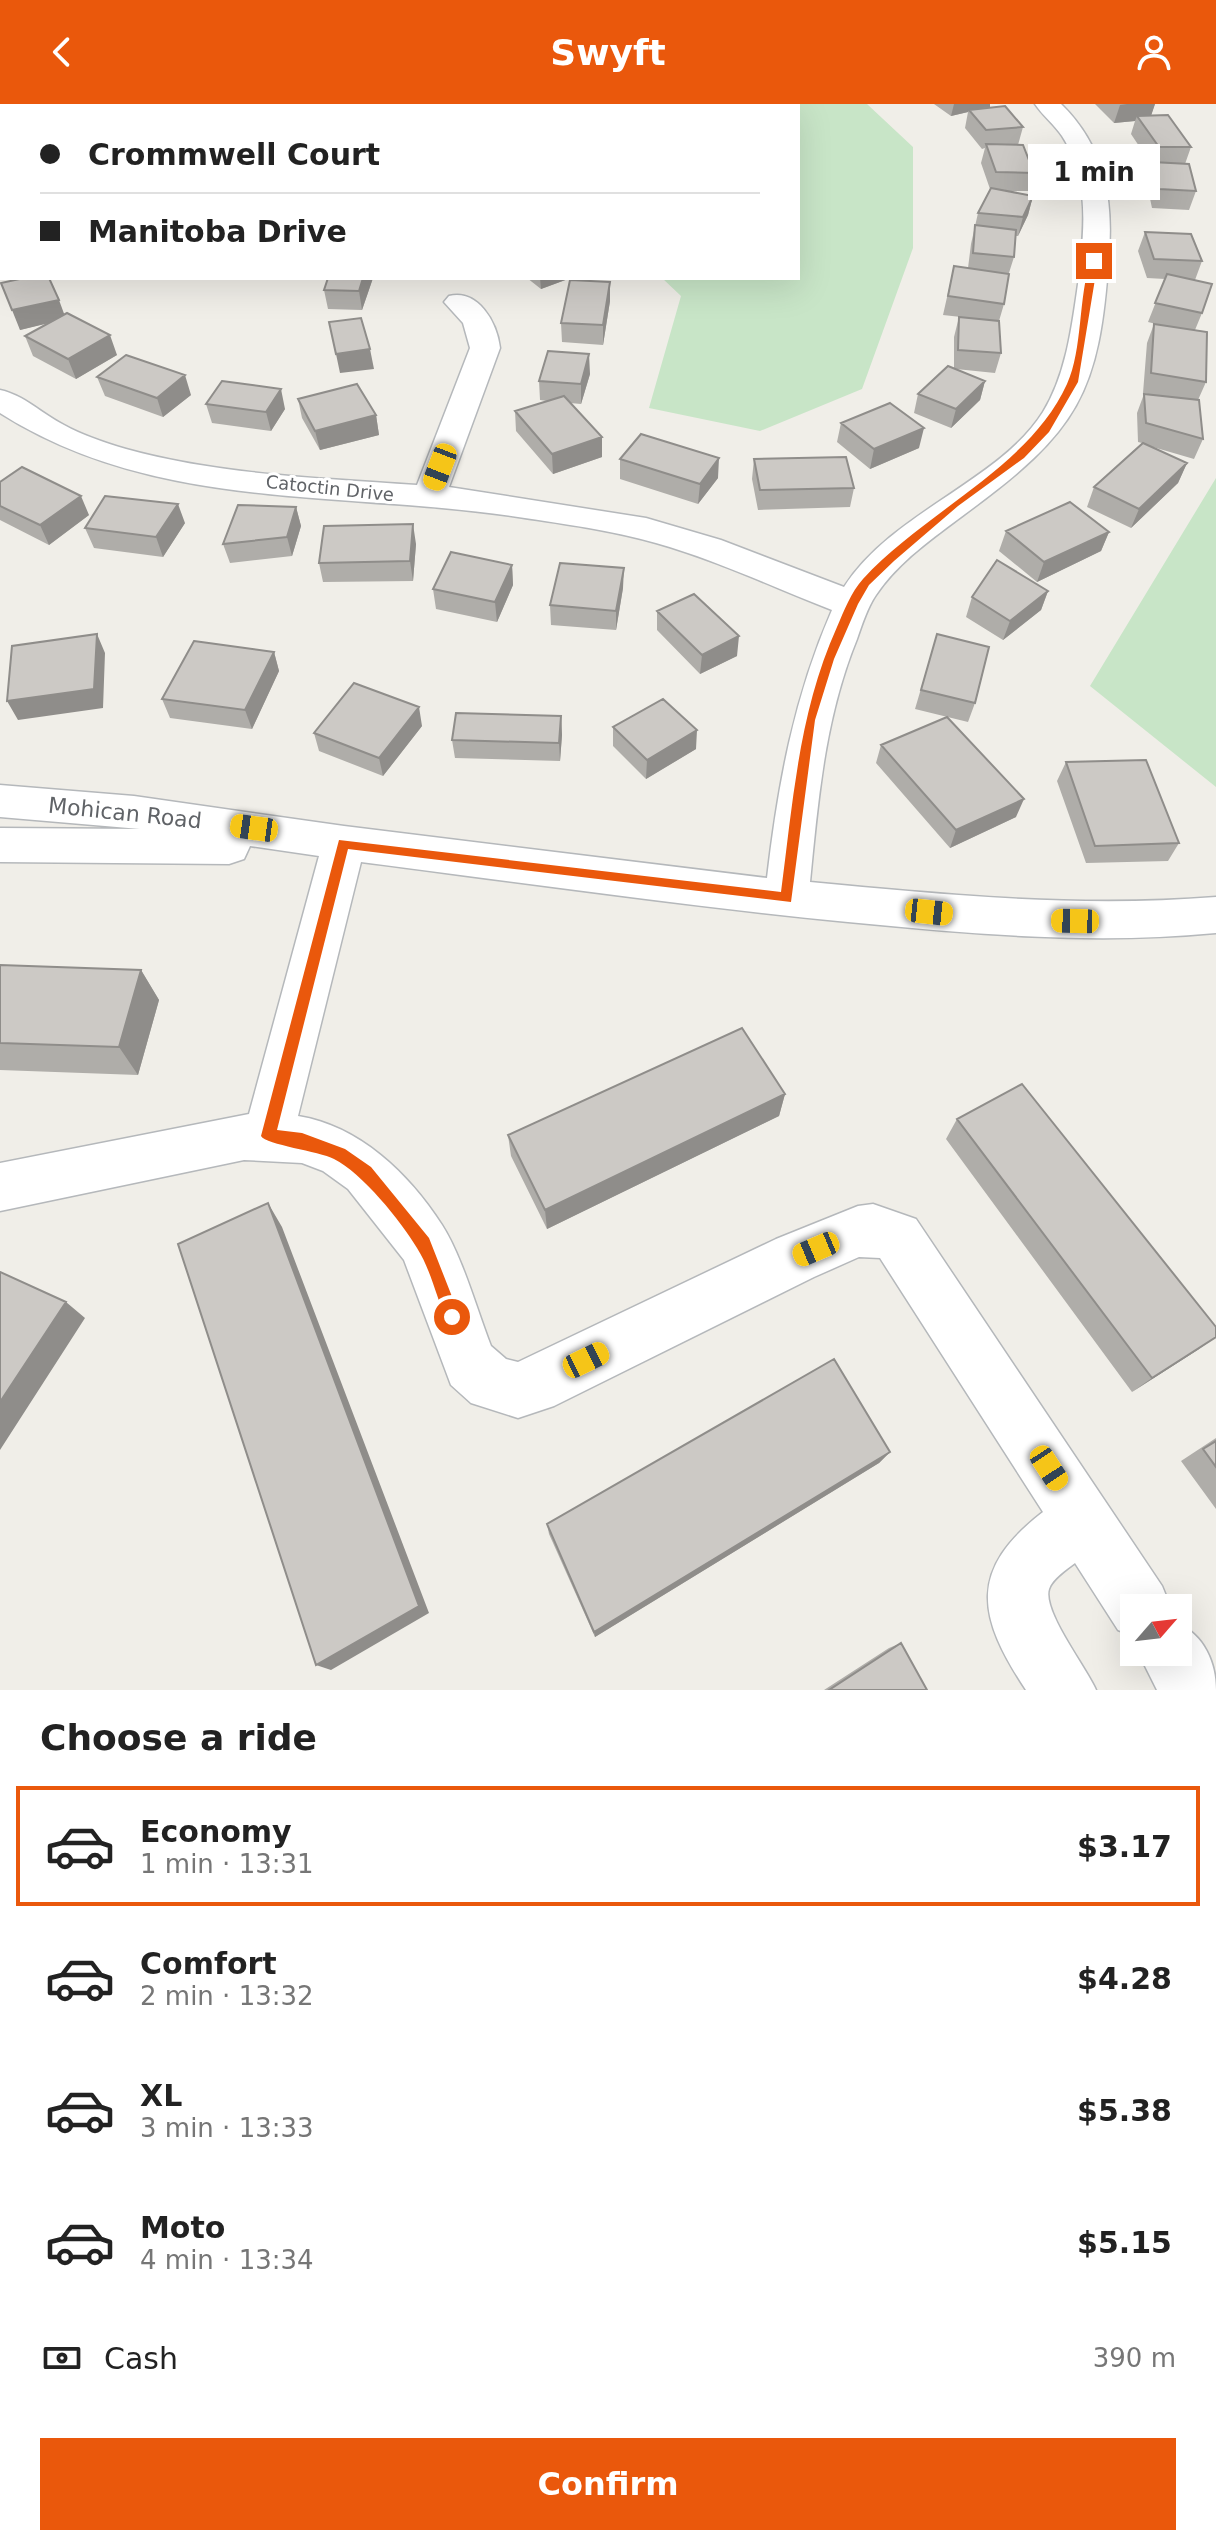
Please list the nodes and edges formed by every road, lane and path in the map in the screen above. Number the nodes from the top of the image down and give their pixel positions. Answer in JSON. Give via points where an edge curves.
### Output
{"nodes":[{"id":1,"x":1047,"y":104,"type":"edge"},
{"id":2,"x":459,"y":302,"type":"dead end"},
{"id":3,"x":0,"y":399,"type":"edge"},
{"id":4,"x":429,"y":497,"type":"junction"},
{"id":5,"x":853,"y":604,"type":"junction"},
{"id":6,"x":0,"y":801,"type":"edge"},
{"id":7,"x":344,"y":843,"type":"junction"},
{"id":8,"x":0,"y":845,"type":"edge"},
{"id":9,"x":787,"y":898,"type":"junction"},
{"id":10,"x":1216,"y":915,"type":"edge"},
{"id":11,"x":268,"y":1136,"type":"junction"},
{"id":12,"x":0,"y":1187,"type":"edge"},
{"id":13,"x":1082,"y":1519,"type":"junction"},
{"id":14,"x":1131,"y":1594,"type":"edge"},
{"id":15,"x":1178,"y":1666,"type":"edge"},
{"id":16,"x":1064,"y":1690,"type":"edge"},
{"id":17,"x":1194,"y":1690,"type":"edge"}],
"edges":[{"from":1,"to":5,"type":"street","via":[[1077,138],[1096,190],[1092,286],[1073,382],[1046,430],[890,559],[865,583]]},
{"from":2,"to":4,"type":"street","via":[[478,319],[485,348]]},
{"from":3,"to":4,"type":"street","name":"Catoctin Drive","via":[[58,435],[162,468]]},
{"from":4,"to":5,"type":"street","name":"Catoctin Drive","via":[[569,515],[686,540]]},
{"from":5,"to":9,"type":"street","via":[[828,659],[810,720]]},
{"from":6,"to":7,"type":"street","name":"Mohican Road","via":[[134,812]]},
{"from":7,"to":8,"type":"street","name":"Mohican Road","via":[[196,848]]},
{"from":7,"to":9,"type":"street","name":"Mohican Road"},
{"from":7,"to":11,"type":"street"},
{"from":9,"to":10,"type":"street","name":"Mohican Road","via":[[1014,920],[1136,922]]},
{"from":11,"to":12,"type":"street"},
{"from":11,"to":13,"type":"street","via":[[315,1144],[366,1172],[424,1244],[471,1365],[491,1383],[518,1390],[858,1232],[897,1237]]},
{"from":13,"to":14,"type":"street"},
{"from":13,"to":16,"type":"street","via":[[1027,1565],[1017,1590],[1021,1622]]},
{"from":15,"to":17,"type":"street"}]}
